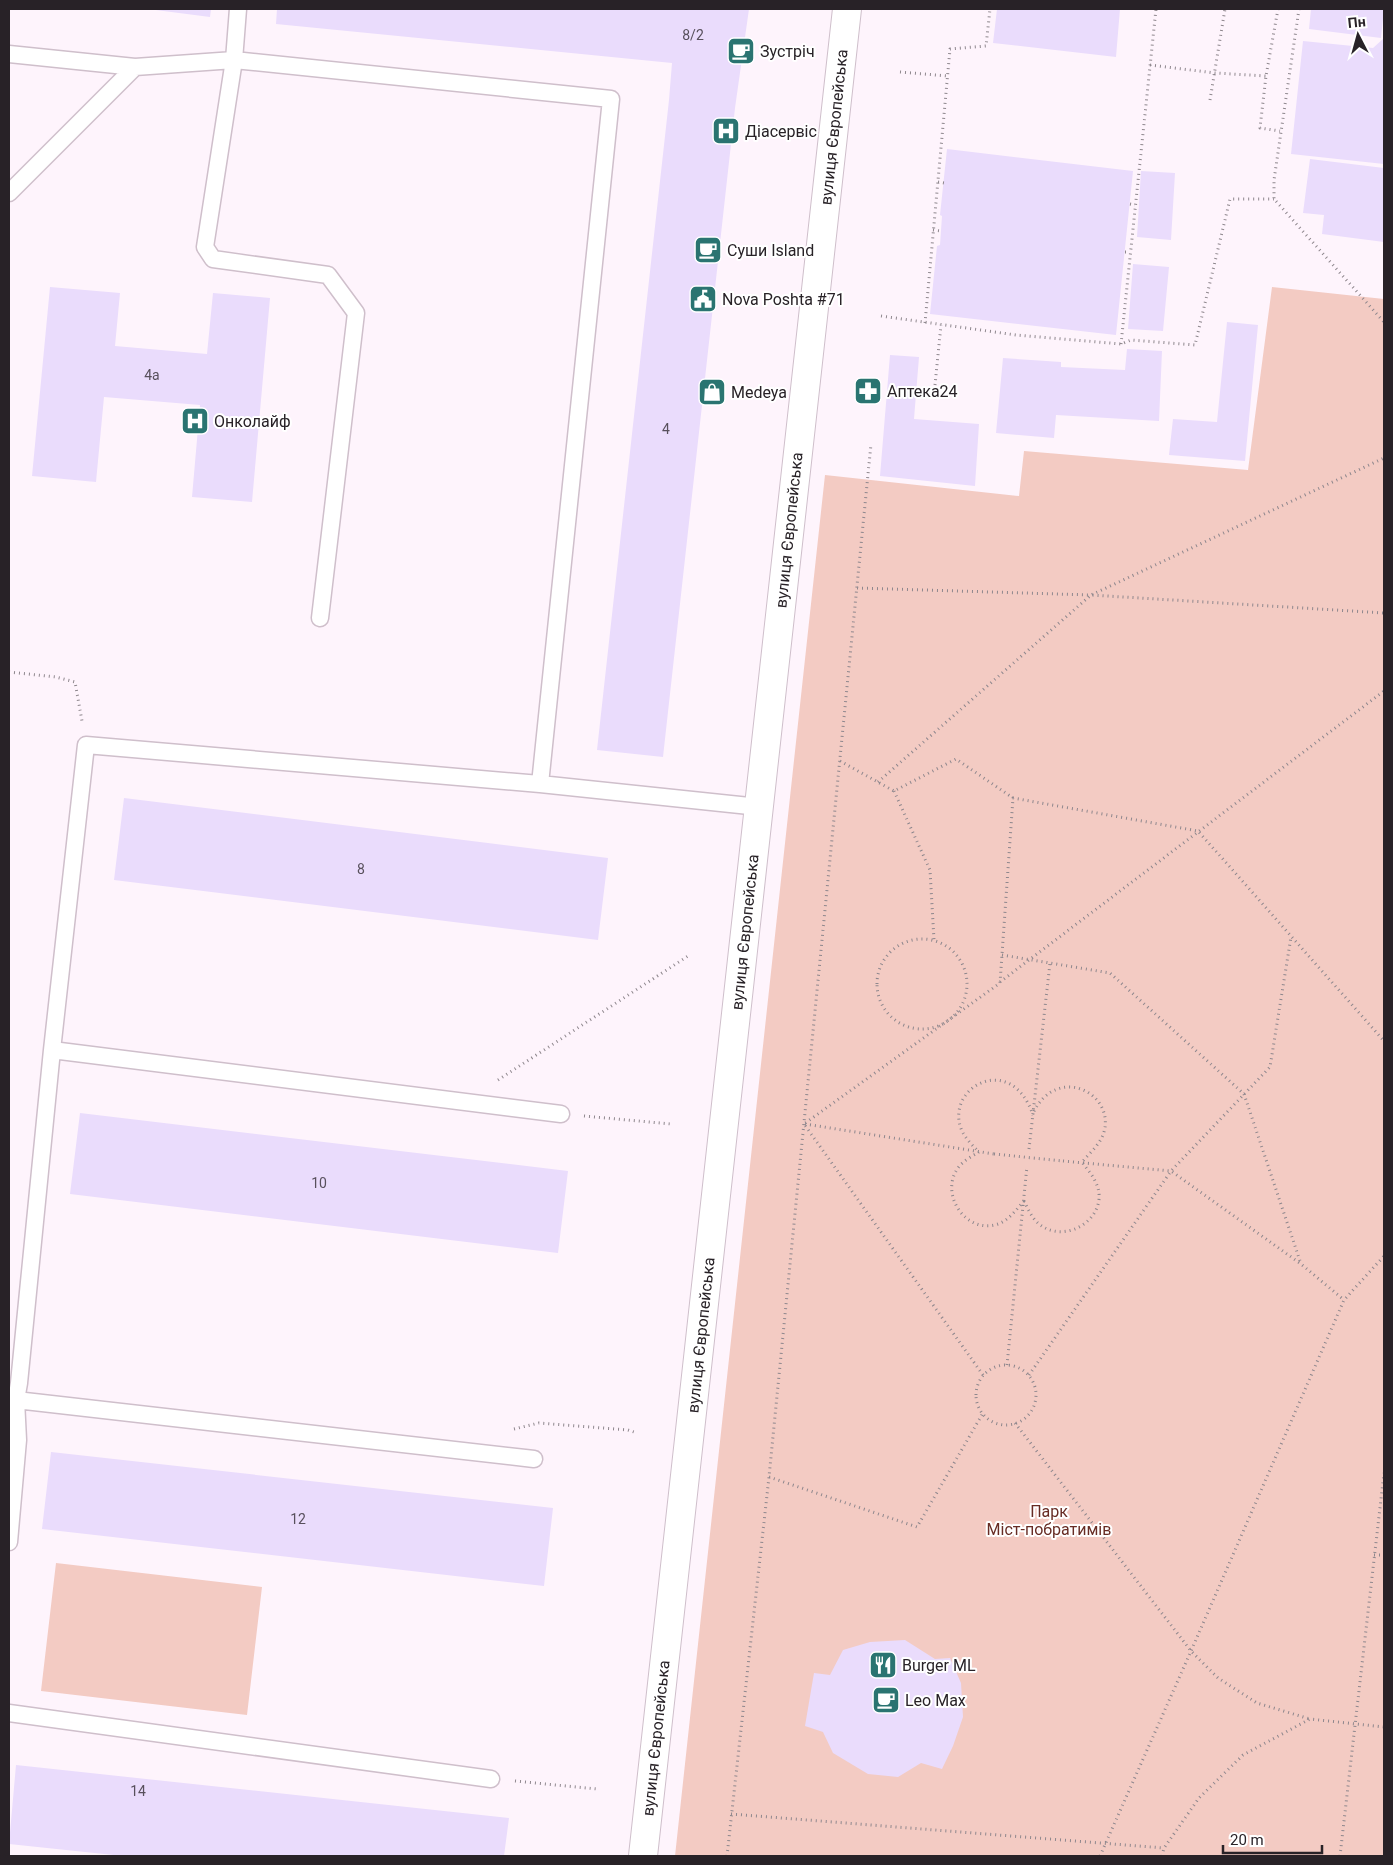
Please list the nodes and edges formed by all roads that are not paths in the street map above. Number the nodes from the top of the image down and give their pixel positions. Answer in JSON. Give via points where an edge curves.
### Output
{"nodes":[{"id":1,"x":238,"y":9,"type":"edge"},
{"id":2,"x":847,"y":9,"type":"edge"},
{"id":3,"x":9,"y":54,"type":"edge"},
{"id":4,"x":234,"y":60,"type":"junction"},
{"id":5,"x":135,"y":67,"type":"junction"},
{"id":6,"x":9,"y":193,"type":"edge"},
{"id":7,"x":320,"y":618,"type":"dead end"},
{"id":8,"x":540,"y":784,"type":"junction"},
{"id":9,"x":759,"y":807,"type":"junction"},
{"id":10,"x":52,"y":1050,"type":"junction"},
{"id":11,"x":561,"y":1114,"type":"road end"},
{"id":12,"x":13,"y":1400,"type":"edge"},
{"id":13,"x":534,"y":1459,"type":"dead end"},
{"id":14,"x":9,"y":1542,"type":"edge"},
{"id":15,"x":9,"y":1713,"type":"edge"},
{"id":16,"x":491,"y":1779,"type":"road end"},
{"id":17,"x":643,"y":1856,"type":"edge"}],
"edges":[{"from":1,"to":4,"type":"lane"},
{"from":2,"to":9,"type":"street","name":"вулиця Європейська"},
{"from":3,"to":5,"type":"lane"},
{"from":4,"to":5,"type":"lane"},
{"from":4,"to":7,"type":"lane","via":[[205,247],[213,259],[328,275],[356,313]]},
{"from":4,"to":8,"type":"lane","via":[[611,99]]},
{"from":5,"to":6,"type":"lane"},
{"from":8,"to":9,"type":"lane"},
{"from":8,"to":10,"type":"lane","via":[[86,745]]},
{"from":9,"to":17,"type":"street","name":"вулиця Європейська"},
{"from":10,"to":11,"type":"lane"},
{"from":10,"to":12,"type":"lane"},
{"from":12,"to":13,"type":"lane"},
{"from":12,"to":14,"type":"lane","via":[[18,1440]]},
{"from":15,"to":16,"type":"lane"}]}
